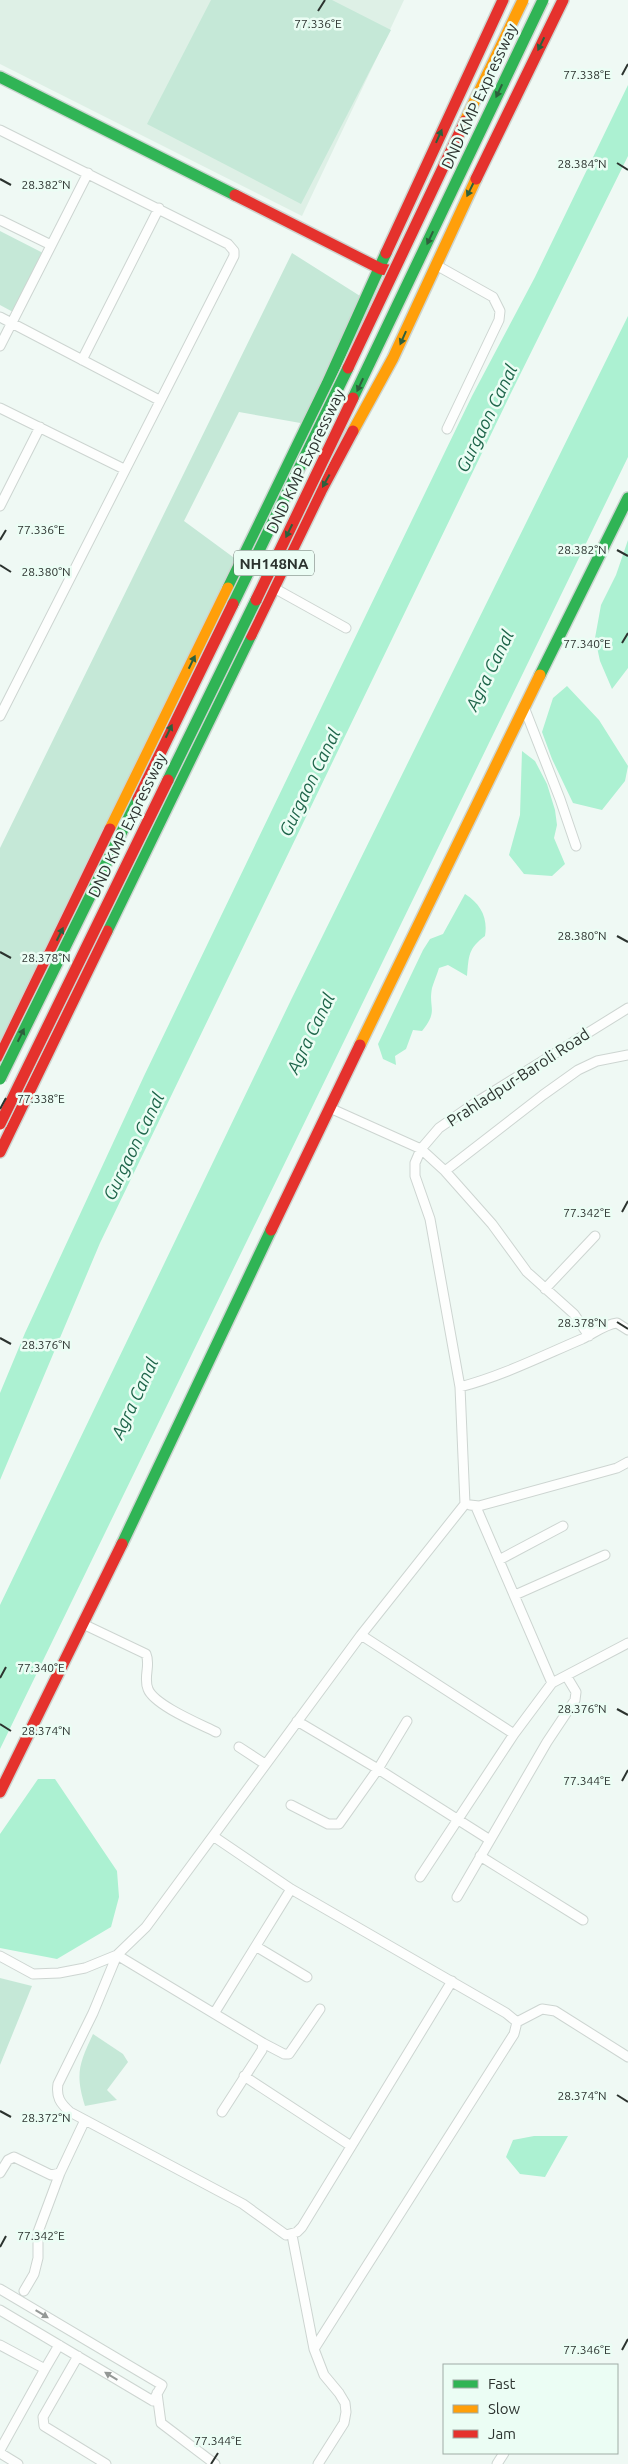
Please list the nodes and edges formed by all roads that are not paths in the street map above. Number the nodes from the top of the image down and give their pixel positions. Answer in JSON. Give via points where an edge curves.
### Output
{"nodes":[{"id":1,"x":503,"y":0,"type":"edge"},
{"id":2,"x":523,"y":0,"type":"edge"},
{"id":3,"x":543,"y":0,"type":"edge"},
{"id":4,"x":563,"y":0,"type":"edge"},
{"id":5,"x":0,"y":77,"type":"edge"},
{"id":6,"x":0,"y":85,"type":"edge"},
{"id":7,"x":0,"y":130,"type":"edge"},
{"id":8,"x":88,"y":173,"type":"junction"},
{"id":9,"x":159,"y":208,"type":"junction"},
{"id":10,"x":0,"y":220,"type":"edge"},
{"id":11,"x":51,"y":245,"type":"junction"},
{"id":12,"x":436,"y":265,"type":"junction"},
{"id":13,"x":378,"y":273,"type":"junction"},
{"id":14,"x":422,"y":295,"type":"junction"},
{"id":15,"x":0,"y":317,"type":"edge"},
{"id":16,"x":12,"y":323,"type":"junction"},
{"id":17,"x":0,"y":346,"type":"edge"},
{"id":18,"x":82,"y":360,"type":"junction"},
{"id":19,"x":159,"y":400,"type":"junction"},
{"id":20,"x":0,"y":408,"type":"edge"},
{"id":21,"x":40,"y":427,"type":"junction"},
{"id":22,"x":447,"y":429,"type":"dead end"},
{"id":23,"x":124,"y":469,"type":"junction"},
{"id":24,"x":628,"y":498,"type":"edge"},
{"id":25,"x":0,"y":506,"type":"edge"},
{"id":26,"x":274,"y":588,"type":"junction"},
{"id":27,"x":346,"y":628,"type":"dead end"},
{"id":28,"x":524,"y":707,"type":"junction"},
{"id":29,"x":0,"y":716,"type":"edge"},
{"id":30,"x":576,"y":846,"type":"dead end"},
{"id":31,"x":628,"y":1008,"type":"edge"},
{"id":32,"x":628,"y":1055,"type":"edge"},
{"id":33,"x":0,"y":1056,"type":"edge"},
{"id":34,"x":0,"y":1079,"type":"edge"},
{"id":35,"x":332,"y":1109,"type":"junction"},
{"id":36,"x":0,"y":1124,"type":"edge"},
{"id":37,"x":421,"y":1149,"type":"junction"},
{"id":38,"x":0,"y":1152,"type":"edge"},
{"id":39,"x":445,"y":1171,"type":"junction"},
{"id":40,"x":595,"y":1236,"type":"dead end"},
{"id":41,"x":545,"y":1289,"type":"junction"},
{"id":42,"x":628,"y":1330,"type":"edge"},
{"id":43,"x":590,"y":1336,"type":"junction"},
{"id":44,"x":460,"y":1387,"type":"junction"},
{"id":45,"x":628,"y":1462,"type":"edge"},
{"id":46,"x":465,"y":1504,"type":"junction"},
{"id":47,"x":476,"y":1507,"type":"junction"},
{"id":48,"x":563,"y":1526,"type":"dead end"},
{"id":49,"x":605,"y":1555,"type":"dead end"},
{"id":50,"x":499,"y":1560,"type":"junction"},
{"id":51,"x":515,"y":1595,"type":"junction"},
{"id":52,"x":83,"y":1624,"type":"junction"},
{"id":53,"x":361,"y":1635,"type":"junction"},
{"id":54,"x":628,"y":1643,"type":"edge"},
{"id":55,"x":567,"y":1677,"type":"junction"},
{"id":56,"x":552,"y":1683,"type":"junction"},
{"id":57,"x":298,"y":1721,"type":"junction"},
{"id":58,"x":407,"y":1721,"type":"dead end"},
{"id":59,"x":216,"y":1732,"type":"dead end"},
{"id":60,"x":514,"y":1734,"type":"junction"},
{"id":61,"x":239,"y":1747,"type":"dead end"},
{"id":62,"x":266,"y":1764,"type":"junction"},
{"id":63,"x":378,"y":1768,"type":"junction"},
{"id":64,"x":0,"y":1792,"type":"edge"},
{"id":65,"x":291,"y":1805,"type":"dead end"},
{"id":66,"x":457,"y":1819,"type":"junction"},
{"id":67,"x":213,"y":1836,"type":"junction"},
{"id":68,"x":490,"y":1840,"type":"junction"},
{"id":69,"x":480,"y":1856,"type":"junction"},
{"id":70,"x":420,"y":1877,"type":"dead end"},
{"id":71,"x":291,"y":1889,"type":"junction"},
{"id":72,"x":457,"y":1896,"type":"dead end"},
{"id":73,"x":583,"y":1920,"type":"dead end"},
{"id":74,"x":257,"y":1947,"type":"junction"},
{"id":75,"x":117,"y":1955,"type":"junction"},
{"id":76,"x":0,"y":1956,"type":"edge"},
{"id":77,"x":307,"y":1977,"type":"dead end"},
{"id":78,"x":452,"y":1981,"type":"junction"},
{"id":79,"x":320,"y":2009,"type":"dead end"},
{"id":80,"x":215,"y":2012,"type":"junction"},
{"id":81,"x":516,"y":2022,"type":"junction"},
{"id":82,"x":263,"y":2043,"type":"junction"},
{"id":83,"x":627,"y":2055,"type":"edge"},
{"id":84,"x":244,"y":2076,"type":"junction"},
{"id":85,"x":222,"y":2112,"type":"dead end"},
{"id":86,"x":85,"y":2120,"type":"junction"},
{"id":87,"x":351,"y":2146,"type":"junction"},
{"id":88,"x":0,"y":2173,"type":"edge"},
{"id":89,"x":60,"y":2173,"type":"junction"},
{"id":90,"x":292,"y":2235,"type":"junction"},
{"id":91,"x":0,"y":2289,"type":"edge"},
{"id":92,"x":24,"y":2291,"type":"dead end"},
{"id":93,"x":0,"y":2310,"type":"edge"},
{"id":94,"x":0,"y":2345,"type":"edge"},
{"id":95,"x":59,"y":2345,"type":"junction"},
{"id":96,"x":314,"y":2349,"type":"junction"},
{"id":97,"x":78,"y":2356,"type":"junction"},
{"id":98,"x":45,"y":2370,"type":"junction"},
{"id":99,"x":157,"y":2393,"type":"junction"},
{"id":100,"x":0,"y":2452,"type":"edge"},
{"id":101,"x":18,"y":2464,"type":"edge"},
{"id":102,"x":106,"y":2464,"type":"edge"},
{"id":103,"x":215,"y":2464,"type":"edge"},
{"id":104,"x":318,"y":2464,"type":"edge"}],
"edges":[{"from":13,"to":1,"type":"main road","one_way":true},
{"from":34,"to":2,"type":"main road","name":"DND KMP Expressway","number":"NH148NA","one_way":true,"bridge":true,"via":[[305,457]]},
{"from":3,"to":36,"type":"main road","name":"DND KMP Expressway","number":"NH148NA","one_way":true,"bridge":true,"via":[[317,475]]},
{"from":4,"to":12,"type":"main road","one_way":true},
{"from":5,"to":13,"type":"main road"},
{"from":6,"to":13,"type":"main road"},
{"from":7,"to":8,"type":"street"},
{"from":8,"to":9,"type":"street"},
{"from":8,"to":11,"type":"street"},
{"from":9,"to":18,"type":"street"},
{"from":9,"to":19,"type":"street","via":[[228,244],[234,251]]},
{"from":10,"to":11,"type":"street"},
{"from":11,"to":16,"type":"street"},
{"from":12,"to":14,"type":"main road"},
{"from":12,"to":22,"type":"street","via":[[493,297],[500,312]]},
{"from":13,"to":14,"type":"main road"},
{"from":33,"to":13,"type":"main road","one_way":true},
{"from":14,"to":26,"type":"main road","one_way":true,"via":[[393,358],[321,491]]},
{"from":15,"to":16,"type":"street"},
{"from":16,"to":17,"type":"street"},
{"from":16,"to":18,"type":"street"},
{"from":18,"to":19,"type":"street"},
{"from":19,"to":23,"type":"street"},
{"from":20,"to":21,"type":"street"},
{"from":21,"to":23,"type":"street"},
{"from":21,"to":25,"type":"street"},
{"from":23,"to":29,"type":"street"},
{"from":24,"to":28,"type":"main road"},
{"from":26,"to":27,"type":"street"},
{"from":26,"to":38,"type":"main road"},
{"from":28,"to":30,"type":"street"},
{"from":28,"to":35,"type":"main road"},
{"from":31,"to":37,"type":"street","name":"Prahladpur-Baroli Road","via":[[460,1113],[439,1128]]},
{"from":32,"to":39,"type":"street","via":[[597,1061],[578,1070]]},
{"from":35,"to":37,"type":"street"},
{"from":35,"to":52,"type":"main road"},
{"from":37,"to":39,"type":"street"},
{"from":37,"to":44,"type":"street","via":[[415,1163],[415,1176],[430,1218]]},
{"from":39,"to":41,"type":"street","via":[[492,1224],[518,1262]]},
{"from":40,"to":41,"type":"street"},
{"from":41,"to":43,"type":"street","via":[[574,1314]]},
{"from":42,"to":43,"type":"street","via":[[613,1323]]},
{"from":43,"to":44,"type":"street","via":[[483,1381]]},
{"from":44,"to":46,"type":"street"},
{"from":45,"to":47,"type":"street","via":[[617,1468]]},
{"from":46,"to":47,"type":"street"},
{"from":46,"to":53,"type":"street"},
{"from":47,"to":50,"type":"street"},
{"from":48,"to":50,"type":"street"},
{"from":49,"to":51,"type":"street"},
{"from":50,"to":51,"type":"street"},
{"from":51,"to":56,"type":"street"},
{"from":52,"to":59,"type":"street","via":[[146,1654],[149,1660],[146,1682],[153,1697]]},
{"from":52,"to":64,"type":"main road"},
{"from":53,"to":57,"type":"street"},
{"from":53,"to":60,"type":"street"},
{"from":54,"to":55,"type":"street"},
{"from":55,"to":56,"type":"street"},
{"from":55,"to":68,"type":"street","via":[[576,1697]]},
{"from":56,"to":60,"type":"street"},
{"from":57,"to":62,"type":"street"},
{"from":57,"to":63,"type":"street"},
{"from":58,"to":63,"type":"street"},
{"from":60,"to":66,"type":"street"},
{"from":61,"to":62,"type":"street"},
{"from":62,"to":67,"type":"street"},
{"from":63,"to":65,"type":"street","via":[[339,1824],[328,1824]]},
{"from":63,"to":66,"type":"street"},
{"from":66,"to":68,"type":"street"},
{"from":66,"to":70,"type":"street"},
{"from":67,"to":71,"type":"street"},
{"from":67,"to":75,"type":"street","via":[[146,1927]]},
{"from":68,"to":69,"type":"street"},
{"from":69,"to":72,"type":"street"},
{"from":69,"to":73,"type":"street"},
{"from":71,"to":74,"type":"street"},
{"from":71,"to":78,"type":"street"},
{"from":74,"to":77,"type":"street"},
{"from":74,"to":80,"type":"street"},
{"from":75,"to":76,"type":"street","via":[[85,1968],[37,1974]]},
{"from":75,"to":80,"type":"street"},
{"from":75,"to":86,"type":"street","via":[[58,2084],[60,2103]]},
{"from":78,"to":81,"type":"street"},
{"from":78,"to":87,"type":"street"},
{"from":79,"to":82,"type":"street","via":[[289,2054]]},
{"from":80,"to":82,"type":"street"},
{"from":81,"to":83,"type":"street","via":[[542,2009],[555,2011]]},
{"from":81,"to":96,"type":"street","via":[[514,2034]]},
{"from":82,"to":84,"type":"street","via":[[262,2050]]},
{"from":84,"to":85,"type":"street"},
{"from":84,"to":87,"type":"street"},
{"from":86,"to":89,"type":"street"},
{"from":86,"to":90,"type":"street","via":[[243,2204],[286,2235]]},
{"from":87,"to":90,"type":"street","via":[[302,2227]]},
{"from":88,"to":89,"type":"street","via":[[8,2160],[14,2157],[51,2174]]},
{"from":89,"to":92,"type":"street","via":[[38,2232],[34,2274]]},
{"from":90,"to":96,"type":"street"},
{"from":91,"to":99,"type":"street","one_way":true},
{"from":93,"to":95,"type":"street"},
{"from":94,"to":98,"type":"street"},
{"from":95,"to":97,"type":"street"},
{"from":95,"to":98,"type":"street"},
{"from":96,"to":104,"type":"street","via":[[324,2375],[339,2393],[346,2412],[344,2423]]},
{"from":99,"to":97,"type":"street","one_way":true},
{"from":97,"to":102,"type":"street","via":[[43,2417],[44,2426]]},
{"from":98,"to":100,"type":"street"},
{"from":99,"to":103,"type":"street","via":[[162,2423]]},
{"from":100,"to":101,"type":"street"}]}
